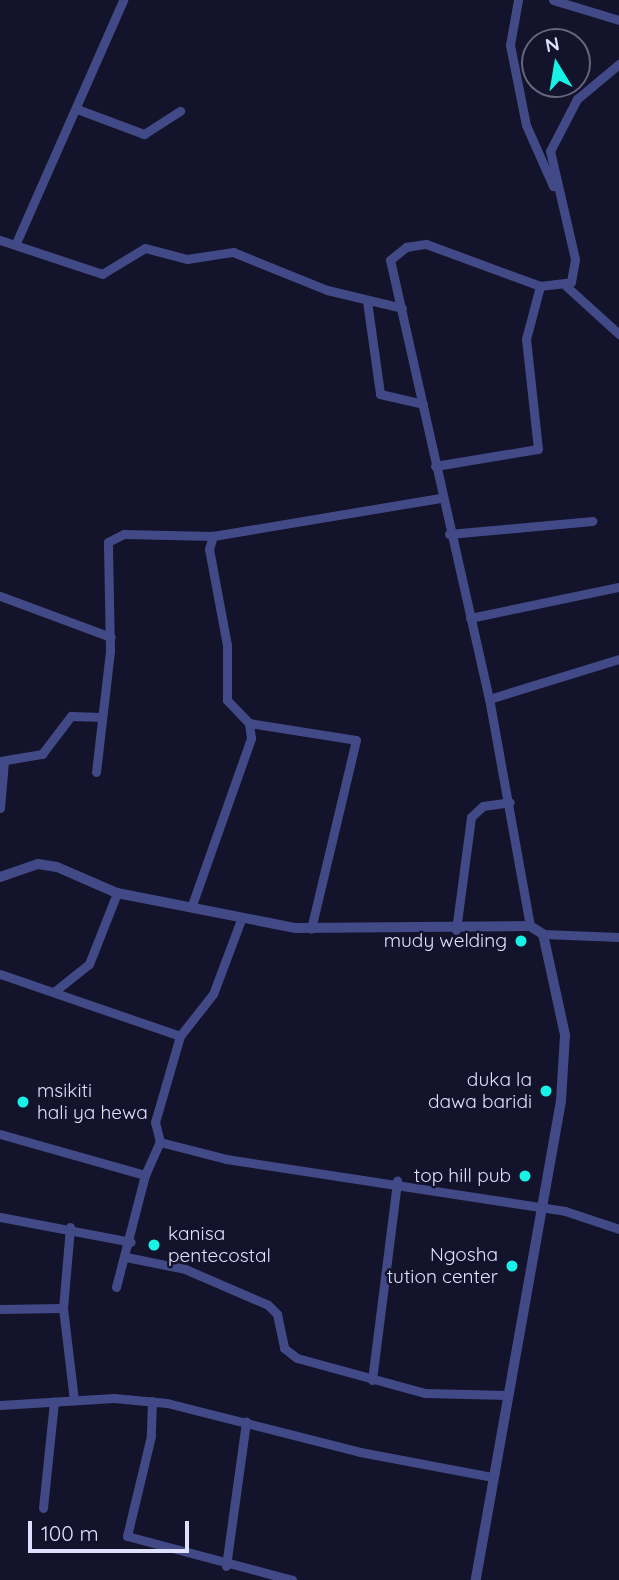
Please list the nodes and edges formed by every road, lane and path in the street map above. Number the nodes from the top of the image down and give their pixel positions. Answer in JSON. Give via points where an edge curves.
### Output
{"nodes":[{"id":1,"x":123,"y":0,"type":"edge"},
{"id":2,"x":518,"y":0,"type":"edge"},
{"id":3,"x":553,"y":0,"type":"edge"},
{"id":4,"x":574,"y":4,"type":"edge"},
{"id":5,"x":619,"y":20,"type":"edge"},
{"id":6,"x":619,"y":64,"type":"edge"},
{"id":7,"x":77,"y":109,"type":"junction"},
{"id":8,"x":180,"y":111,"type":"dead end"},
{"id":9,"x":556,"y":190,"type":"junction"},
{"id":10,"x":0,"y":240,"type":"edge"},
{"id":11,"x":16,"y":243,"type":"junction"},
{"id":12,"x":540,"y":286,"type":"junction"},
{"id":13,"x":566,"y":286,"type":"junction"},
{"id":14,"x":367,"y":301,"type":"junction"},
{"id":15,"x":402,"y":308,"type":"junction"},
{"id":16,"x":618,"y":331,"type":"edge"},
{"id":17,"x":423,"y":404,"type":"junction"},
{"id":18,"x":435,"y":466,"type":"junction"},
{"id":19,"x":439,"y":498,"type":"junction"},
{"id":20,"x":592,"y":521,"type":"dead end"},
{"id":21,"x":449,"y":534,"type":"junction"},
{"id":22,"x":213,"y":536,"type":"junction"},
{"id":23,"x":619,"y":587,"type":"edge"},
{"id":24,"x":0,"y":596,"type":"edge"},
{"id":25,"x":470,"y":618,"type":"junction"},
{"id":26,"x":111,"y":637,"type":"junction"},
{"id":27,"x":619,"y":659,"type":"edge"},
{"id":28,"x":489,"y":699,"type":"junction"},
{"id":29,"x":102,"y":717,"type":"junction"},
{"id":30,"x":249,"y":723,"type":"junction"},
{"id":31,"x":2,"y":761,"type":"edge"},
{"id":32,"x":96,"y":772,"type":"dead end"},
{"id":33,"x":510,"y":802,"type":"junction"},
{"id":34,"x":0,"y":808,"type":"edge"},
{"id":35,"x":0,"y":877,"type":"edge"},
{"id":36,"x":117,"y":893,"type":"junction"},
{"id":37,"x":192,"y":905,"type":"junction"},
{"id":38,"x":242,"y":917,"type":"junction"},
{"id":39,"x":530,"y":926,"type":"junction"},
{"id":40,"x":311,"y":929,"type":"junction"},
{"id":41,"x":456,"y":930,"type":"junction"},
{"id":42,"x":543,"y":934,"type":"junction"},
{"id":43,"x":619,"y":937,"type":"edge"},
{"id":44,"x":0,"y":974,"type":"edge"},
{"id":45,"x":55,"y":991,"type":"junction"},
{"id":46,"x":180,"y":1036,"type":"junction"},
{"id":47,"x":0,"y":1134,"type":"edge"},
{"id":48,"x":160,"y":1142,"type":"junction"},
{"id":49,"x":145,"y":1175,"type":"junction"},
{"id":50,"x":397,"y":1181,"type":"junction"},
{"id":51,"x":539,"y":1207,"type":"junction"},
{"id":52,"x":0,"y":1217,"type":"edge"},
{"id":53,"x":70,"y":1227,"type":"junction"},
{"id":54,"x":619,"y":1228,"type":"edge"},
{"id":55,"x":131,"y":1242,"type":"junction"},
{"id":56,"x":126,"y":1257,"type":"junction"},
{"id":57,"x":116,"y":1287,"type":"dead end"},
{"id":58,"x":63,"y":1308,"type":"junction"},
{"id":59,"x":0,"y":1309,"type":"edge"},
{"id":60,"x":372,"y":1380,"type":"junction"},
{"id":61,"x":508,"y":1395,"type":"junction"},
{"id":62,"x":74,"y":1401,"type":"junction"},
{"id":63,"x":152,"y":1401,"type":"junction"},
{"id":64,"x":54,"y":1402,"type":"junction"},
{"id":65,"x":0,"y":1405,"type":"edge"},
{"id":66,"x":246,"y":1421,"type":"junction"},
{"id":67,"x":492,"y":1477,"type":"junction"},
{"id":68,"x":43,"y":1508,"type":"dead end"},
{"id":69,"x":226,"y":1566,"type":"junction"},
{"id":70,"x":292,"y":1580,"type":"edge"},
{"id":71,"x":476,"y":1580,"type":"edge"}],
"edges":[{"from":1,"to":7,"type":"street"},
{"from":2,"to":9,"type":"street","via":[[510,45],[521,100],[538,164]]},
{"from":3,"to":4,"type":"street"},
{"from":4,"to":5,"type":"street"},
{"from":6,"to":9,"type":"street","via":[[577,99],[556,131],[549,157]]},
{"from":7,"to":8,"type":"street","via":[[144,134]]},
{"from":7,"to":11,"type":"street"},
{"from":9,"to":13,"type":"street","via":[[575,259],[575,277]]},
{"from":10,"to":11,"type":"street"},
{"from":11,"to":14,"type":"street","via":[[102,274],[145,248],[187,259],[233,252]]},
{"from":12,"to":13,"type":"street"},
{"from":12,"to":15,"type":"street","via":[[451,250],[414,245],[390,260]]},
{"from":12,"to":18,"type":"street","via":[[526,339],[538,449]]},
{"from":13,"to":16,"type":"street"},
{"from":14,"to":15,"type":"street"},
{"from":14,"to":17,"type":"street","via":[[369,351],[380,394]]},
{"from":15,"to":17,"type":"street"},
{"from":17,"to":18,"type":"street"},
{"from":18,"to":19,"type":"street"},
{"from":19,"to":21,"type":"street"},
{"from":19,"to":22,"type":"street"},
{"from":20,"to":21,"type":"street"},
{"from":21,"to":25,"type":"street"},
{"from":22,"to":26,"type":"street","via":[[110,538]]},
{"from":22,"to":30,"type":"street","via":[[209,549],[227,645],[227,699]]},
{"from":23,"to":25,"type":"street"},
{"from":24,"to":26,"type":"street"},
{"from":25,"to":28,"type":"street"},
{"from":26,"to":29,"type":"street"},
{"from":27,"to":28,"type":"street"},
{"from":28,"to":33,"type":"street"},
{"from":29,"to":31,"type":"street","via":[[71,716],[42,754]]},
{"from":29,"to":32,"type":"street"},
{"from":30,"to":37,"type":"street","via":[[242,770]]},
{"from":30,"to":40,"type":"street","via":[[356,740]]},
{"from":31,"to":34,"type":"street"},
{"from":33,"to":39,"type":"street"},
{"from":33,"to":41,"type":"street","via":[[483,806],[471,817]]},
{"from":35,"to":36,"type":"street","via":[[38,864]]},
{"from":36,"to":37,"type":"street"},
{"from":36,"to":45,"type":"street","via":[[89,964]]},
{"from":37,"to":38,"type":"street"},
{"from":38,"to":40,"type":"street"},
{"from":38,"to":46,"type":"street","via":[[213,994]]},
{"from":39,"to":41,"type":"street"},
{"from":39,"to":42,"type":"street"},
{"from":40,"to":41,"type":"street"},
{"from":42,"to":43,"type":"street"},
{"from":42,"to":51,"type":"street","via":[[565,1035],[557,1140]]},
{"from":44,"to":45,"type":"street"},
{"from":45,"to":46,"type":"street"},
{"from":46,"to":48,"type":"street","via":[[155,1122]]},
{"from":47,"to":49,"type":"street"},
{"from":48,"to":49,"type":"street"},
{"from":48,"to":50,"type":"street","via":[[226,1159]]},
{"from":49,"to":55,"type":"street"},
{"from":50,"to":51,"type":"street"},
{"from":50,"to":60,"type":"street"},
{"from":51,"to":54,"type":"street"},
{"from":51,"to":61,"type":"street"},
{"from":52,"to":53,"type":"street"},
{"from":53,"to":55,"type":"street"},
{"from":53,"to":58,"type":"street"},
{"from":55,"to":56,"type":"street"},
{"from":56,"to":57,"type":"street"},
{"from":56,"to":60,"type":"street","via":[[185,1269],[247,1293],[274,1310],[286,1352]]},
{"from":58,"to":59,"type":"street"},
{"from":58,"to":62,"type":"street"},
{"from":60,"to":61,"type":"street","via":[[450,1396]]},
{"from":61,"to":67,"type":"street"},
{"from":62,"to":63,"type":"street"},
{"from":62,"to":64,"type":"street"},
{"from":63,"to":66,"type":"street"},
{"from":63,"to":69,"type":"street","via":[[151,1436],[124,1532]]},
{"from":64,"to":65,"type":"street"},
{"from":64,"to":68,"type":"street"},
{"from":66,"to":67,"type":"street","via":[[360,1452]]},
{"from":66,"to":69,"type":"street"},
{"from":67,"to":71,"type":"street"},
{"from":69,"to":70,"type":"street"}]}
